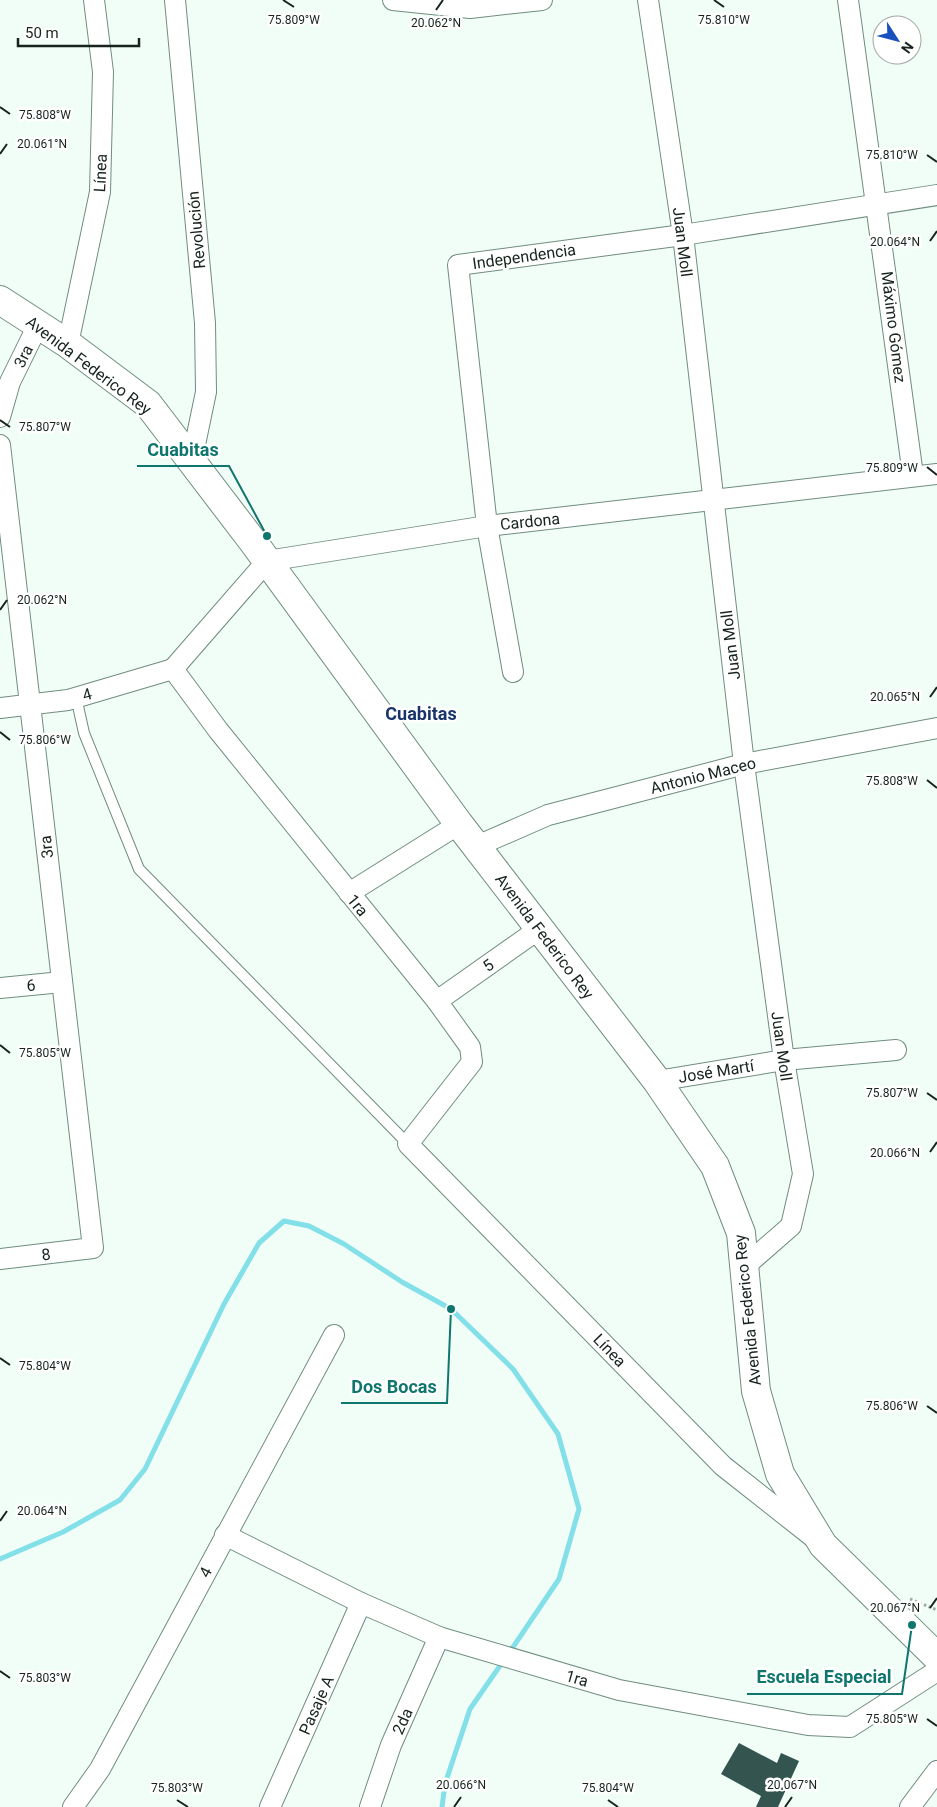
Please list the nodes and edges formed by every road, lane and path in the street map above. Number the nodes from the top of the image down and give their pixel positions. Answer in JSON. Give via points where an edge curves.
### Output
{"nodes":[{"id":1,"x":94,"y":0,"type":"edge"},
{"id":2,"x":175,"y":0,"type":"edge"},
{"id":3,"x":393,"y":0,"type":"edge"},
{"id":4,"x":542,"y":0,"type":"edge"},
{"id":5,"x":648,"y":0,"type":"edge"},
{"id":6,"x":848,"y":0,"type":"edge"},
{"id":7,"x":937,"y":195,"type":"edge"},
{"id":8,"x":878,"y":205,"type":"junction"},
{"id":9,"x":683,"y":235,"type":"junction"},
{"id":10,"x":0,"y":300,"type":"edge"},
{"id":11,"x":38,"y":325,"type":"junction"},
{"id":12,"x":68,"y":344,"type":"junction"},
{"id":13,"x":0,"y":416,"type":"edge"},
{"id":14,"x":0,"y":445,"type":"edge"},
{"id":15,"x":192,"y":459,"type":"junction"},
{"id":16,"x":937,"y":474,"type":"edge"},
{"id":17,"x":913,"y":475,"type":"junction"},
{"id":18,"x":712,"y":501,"type":"junction"},
{"id":19,"x":487,"y":526,"type":"junction"},
{"id":20,"x":267,"y":561,"type":"junction"},
{"id":21,"x":172,"y":669,"type":"junction"},
{"id":22,"x":514,"y":672,"type":"dead end"},
{"id":23,"x":76,"y":698,"type":"junction"},
{"id":24,"x":29,"y":704,"type":"junction"},
{"id":25,"x":0,"y":708,"type":"edge"},
{"id":26,"x":937,"y":728,"type":"edge"},
{"id":27,"x":744,"y":764,"type":"junction"},
{"id":28,"x":459,"y":824,"type":"junction"},
{"id":29,"x":477,"y":846,"type":"junction"},
{"id":30,"x":348,"y":893,"type":"junction"},
{"id":31,"x":539,"y":929,"type":"junction"},
{"id":32,"x":62,"y":982,"type":"junction"},
{"id":33,"x":0,"y":988,"type":"edge"},
{"id":34,"x":437,"y":1001,"type":"junction"},
{"id":35,"x":896,"y":1050,"type":"dead end"},
{"id":36,"x":784,"y":1060,"type":"junction"},
{"id":37,"x":657,"y":1081,"type":"junction"},
{"id":38,"x":408,"y":1144,"type":"junction"},
{"id":39,"x":92,"y":1248,"type":"joint"},
{"id":40,"x":0,"y":1259,"type":"edge"},
{"id":41,"x":744,"y":1267,"type":"junction"},
{"id":42,"x":334,"y":1335,"type":"dead end"},
{"id":43,"x":225,"y":1535,"type":"junction"},
{"id":44,"x":823,"y":1545,"type":"junction"},
{"id":45,"x":361,"y":1603,"type":"junction"},
{"id":46,"x":439,"y":1636,"type":"junction"},
{"id":47,"x":937,"y":1657,"type":"edge"},
{"id":48,"x":937,"y":1671,"type":"edge"},
{"id":49,"x":937,"y":1771,"type":"edge"},
{"id":50,"x":73,"y":1807,"type":"edge"},
{"id":51,"x":270,"y":1807,"type":"edge"},
{"id":52,"x":370,"y":1807,"type":"edge"},
{"id":53,"x":910,"y":1807,"type":"edge"}],
"edges":[{"from":1,"to":12,"type":"street","name":"Línea","via":[[103,72],[100,192]]},
{"from":2,"to":15,"type":"street","name":"Revolución","via":[[205,323],[206,392]]},
{"from":3,"to":4,"type":"street","via":[[470,8]]},
{"from":5,"to":9,"type":"street","name":"Juan Moll"},
{"from":6,"to":8,"type":"street","name":"Máximo Gómez"},
{"from":7,"to":8,"type":"street","name":"Independencia"},
{"from":8,"to":9,"type":"street","name":"Independencia"},
{"from":8,"to":17,"type":"street","name":"Máximo Gómez"},
{"from":9,"to":18,"type":"street","name":"Juan Moll"},
{"from":9,"to":19,"type":"street","name":"Independencia","via":[[458,265]]},
{"from":10,"to":11,"type":"main road","name":"Avenida Federico Rey"},
{"from":11,"to":12,"type":"main road","name":"Avenida Federico Rey"},
{"from":11,"to":13,"type":"street","name":"3ra","via":[[10,382]]},
{"from":12,"to":15,"type":"main road","name":"Avenida Federico Rey","via":[[148,404]]},
{"from":14,"to":24,"type":"street","name":"3ra"},
{"from":15,"to":20,"type":"main road","name":"Avenida Federico Rey"},
{"from":16,"to":17,"type":"street","name":"Cardona"},
{"from":17,"to":18,"type":"street","name":"Cardona"},
{"from":18,"to":19,"type":"street","name":"Cardona"},
{"from":18,"to":27,"type":"street","name":"Juan Moll"},
{"from":19,"to":20,"type":"street","name":"Cardona"},
{"from":19,"to":22,"type":"street","name":"Independencia"},
{"from":20,"to":21,"type":"street"},
{"from":20,"to":28,"type":"main road","name":"Avenida Federico Rey"},
{"from":21,"to":23,"type":"street","name":"4"},
{"from":21,"to":30,"type":"street","name":"1ra"},
{"from":23,"to":24,"type":"street","name":"4"},
{"from":23,"to":38,"type":"lane","via":[[84,734],[139,869]]},
{"from":24,"to":25,"type":"street","name":"4"},
{"from":24,"to":32,"type":"street","name":"3ra"},
{"from":26,"to":27,"type":"street","name":"Antonio Maceo"},
{"from":27,"to":29,"type":"street","name":"Antonio Maceo","via":[[548,815]]},
{"from":27,"to":36,"type":"street","name":"Juan Moll"},
{"from":28,"to":29,"type":"main road","name":"Avenida Federico Rey"},
{"from":28,"to":30,"type":"street"},
{"from":29,"to":31,"type":"main road","name":"Avenida Federico Rey"},
{"from":30,"to":34,"type":"street","name":"1ra"},
{"from":31,"to":34,"type":"street","name":"5"},
{"from":31,"to":37,"type":"main road","name":"Avenida Federico Rey"},
{"from":32,"to":33,"type":"street","name":"6"},
{"from":32,"to":39,"type":"street","name":"3ra"},
{"from":34,"to":38,"type":"street","name":"1ra","via":[[470,1047],[472,1062]]},
{"from":35,"to":36,"type":"street","name":"José Martí"},
{"from":36,"to":37,"type":"street","name":"José Martí"},
{"from":36,"to":41,"type":"street","name":"Juan Moll","via":[[803,1174],[791,1226]]},
{"from":37,"to":41,"type":"main road","name":"Avenida Federico Rey","via":[[715,1166],[741,1233]]},
{"from":38,"to":44,"type":"street","name":"Línea","via":[[724,1466]]},
{"from":39,"to":40,"type":"street","name":"8"},
{"from":41,"to":44,"type":"main road","name":"Avenida Federico Rey","via":[[756,1391],[780,1474]]},
{"from":42,"to":43,"type":"street","name":"4"},
{"from":43,"to":45,"type":"street","name":"1ra"},
{"from":43,"to":50,"type":"street","name":"4","via":[[100,1769]]},
{"from":44,"to":47,"type":"main road","name":"Avenida Federico Rey"},
{"from":45,"to":46,"type":"street","name":"1ra"},
{"from":45,"to":51,"type":"street","name":"Pasaje A"},
{"from":46,"to":48,"type":"street","name":"1ra","via":[[620,1690],[808,1725],[850,1727]]},
{"from":46,"to":52,"type":"street","name":"2da","via":[[391,1745]]},
{"from":49,"to":53,"type":"street"}]}
